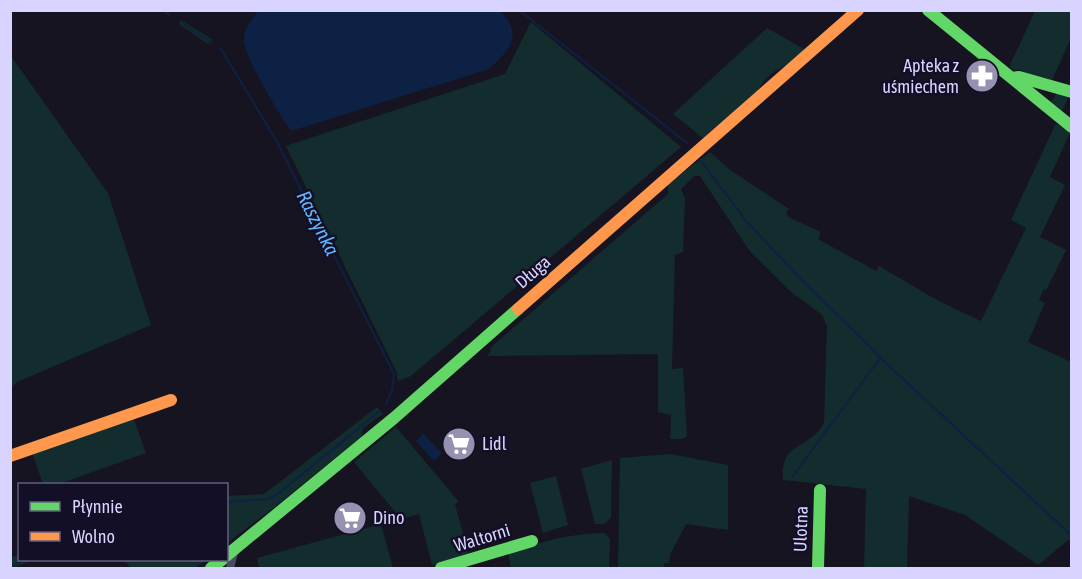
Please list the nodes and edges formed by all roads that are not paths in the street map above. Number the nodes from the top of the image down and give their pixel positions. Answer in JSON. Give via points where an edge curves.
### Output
{"nodes":[{"id":1,"x":858,"y":10,"type":"edge"},
{"id":2,"x":928,"y":10,"type":"edge"},
{"id":3,"x":1011,"y":78,"type":"junction"},
{"id":4,"x":1071,"y":92,"type":"edge"},
{"id":5,"x":1071,"y":127,"type":"edge"},
{"id":6,"x":171,"y":400,"type":"dead end"},
{"id":7,"x":10,"y":456,"type":"edge"},
{"id":8,"x":820,"y":490,"type":"dead end"},
{"id":9,"x":532,"y":541,"type":"dead end"},
{"id":10,"x":231,"y":552,"type":"edge"},
{"id":11,"x":230,"y":568,"type":"edge"},
{"id":12,"x":441,"y":568,"type":"edge"},
{"id":13,"x":818,"y":568,"type":"edge"}],
"edges":[{"from":1,"to":10,"type":"street","name":"Długa","via":[[403,411]]},
{"from":2,"to":3,"type":"street"},
{"from":3,"to":4,"type":"street"},
{"from":3,"to":5,"type":"street"},
{"from":6,"to":7,"type":"street"},
{"from":8,"to":13,"type":"street","name":"Ulotna"},
{"from":9,"to":12,"type":"street","name":"Waltorni"},
{"from":10,"to":11,"type":"street"}]}
